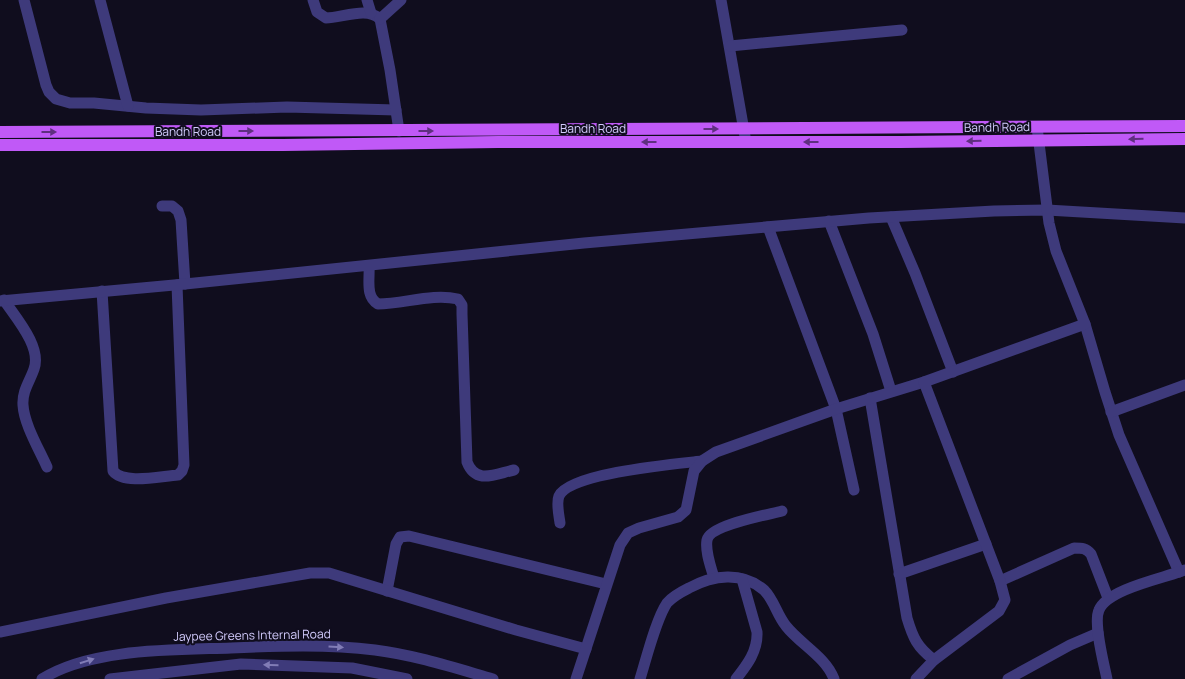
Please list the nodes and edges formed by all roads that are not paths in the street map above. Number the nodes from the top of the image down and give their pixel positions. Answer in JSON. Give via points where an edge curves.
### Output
{"nodes":[{"id":1,"x":24,"y":0,"type":"edge"},
{"id":2,"x":100,"y":0,"type":"edge"},
{"id":3,"x":313,"y":0,"type":"edge"},
{"id":4,"x":367,"y":0,"type":"edge"},
{"id":5,"x":401,"y":0,"type":"edge"},
{"id":6,"x":721,"y":0,"type":"edge"},
{"id":7,"x":376,"y":16,"type":"junction"},
{"id":8,"x":902,"y":30,"type":"dead end"},
{"id":9,"x":730,"y":46,"type":"junction"},
{"id":10,"x":128,"y":106,"type":"junction"},
{"id":11,"x":396,"y":110,"type":"junction"},
{"id":12,"x":1185,"y":126,"type":"edge"},
{"id":13,"x":1036,"y":127,"type":"junction"},
{"id":14,"x":399,"y":131,"type":"junction"},
{"id":15,"x":0,"y":132,"type":"edge"},
{"id":16,"x":746,"y":136,"type":"junction"},
{"id":17,"x":1185,"y":139,"type":"edge"},
{"id":18,"x":1038,"y":140,"type":"junction"},
{"id":19,"x":0,"y":144,"type":"edge"},
{"id":20,"x":162,"y":206,"type":"dead end"},
{"id":21,"x":1047,"y":210,"type":"junction"},
{"id":22,"x":891,"y":217,"type":"junction"},
{"id":23,"x":1185,"y":218,"type":"edge"},
{"id":24,"x":829,"y":222,"type":"junction"},
{"id":25,"x":768,"y":227,"type":"junction"},
{"id":26,"x":369,"y":266,"type":"junction"},
{"id":27,"x":181,"y":285,"type":"junction"},
{"id":28,"x":102,"y":291,"type":"junction"},
{"id":29,"x":2,"y":300,"type":"edge"},
{"id":30,"x":1085,"y":324,"type":"junction"},
{"id":31,"x":953,"y":372,"type":"junction"},
{"id":32,"x":924,"y":382,"type":"junction"},
{"id":33,"x":1185,"y":385,"type":"edge"},
{"id":34,"x":891,"y":392,"type":"junction"},
{"id":35,"x":870,"y":398,"type":"junction"},
{"id":36,"x":836,"y":409,"type":"junction"},
{"id":37,"x":1111,"y":412,"type":"junction"},
{"id":38,"x":702,"y":461,"type":"junction"},
{"id":39,"x":47,"y":467,"type":"dead end"},
{"id":40,"x":514,"y":470,"type":"dead end"},
{"id":41,"x":854,"y":490,"type":"dead end"},
{"id":42,"x":782,"y":511,"type":"dead end"},
{"id":43,"x":560,"y":523,"type":"dead end"},
{"id":44,"x":986,"y":544,"type":"junction"},
{"id":45,"x":1182,"y":571,"type":"edge"},
{"id":46,"x":899,"y":574,"type":"junction"},
{"id":47,"x":714,"y":578,"type":"junction"},
{"id":48,"x":742,"y":579,"type":"junction"},
{"id":49,"x":1000,"y":581,"type":"junction"},
{"id":50,"x":606,"y":584,"type":"junction"},
{"id":51,"x":387,"y":591,"type":"junction"},
{"id":52,"x":1108,"y":598,"type":"junction"},
{"id":53,"x":0,"y":632,"type":"edge"},
{"id":54,"x":1098,"y":633,"type":"junction"},
{"id":55,"x":586,"y":649,"type":"junction"},
{"id":56,"x":934,"y":660,"type":"junction"},
{"id":57,"x":1103,"y":678,"type":"edge"},
{"id":58,"x":42,"y":679,"type":"edge"},
{"id":59,"x":110,"y":679,"type":"edge"},
{"id":60,"x":406,"y":679,"type":"edge"},
{"id":61,"x":493,"y":679,"type":"edge"},
{"id":62,"x":576,"y":679,"type":"edge"},
{"id":63,"x":640,"y":679,"type":"edge"},
{"id":64,"x":736,"y":679,"type":"edge"},
{"id":65,"x":834,"y":679,"type":"edge"},
{"id":66,"x":916,"y":679,"type":"edge"},
{"id":67,"x":1008,"y":679,"type":"edge"}],
"edges":[{"from":1,"to":10,"type":"street","via":[[49,92],[56,99],[70,103]]},
{"from":2,"to":10,"type":"street"},
{"from":3,"to":7,"type":"street","via":[[317,12],[326,18]]},
{"from":4,"to":7,"type":"street"},
{"from":5,"to":7,"type":"street"},
{"from":6,"to":9,"type":"street"},
{"from":7,"to":11,"type":"street","via":[[384,36]]},
{"from":8,"to":9,"type":"street"},
{"from":9,"to":16,"type":"street"},
{"from":10,"to":11,"type":"street","via":[[201,110],[287,107]]},
{"from":11,"to":14,"type":"street"},
{"from":12,"to":13,"type":"main road","name":"Bandh Road"},
{"from":13,"to":16,"type":"main road","name":"Bandh Road"},
{"from":13,"to":18,"type":"street"},
{"from":15,"to":14,"type":"main road","name":"Bandh Road","one_way":true},
{"from":14,"to":16,"type":"main road","name":"Bandh Road","one_way":true},
{"from":18,"to":16,"type":"main road","name":"Bandh Road","one_way":true},
{"from":16,"to":19,"type":"main road","name":"Bandh Road","one_way":true,"via":[[283,145]]},
{"from":17,"to":18,"type":"main road","name":"Bandh Road","one_way":true},
{"from":18,"to":21,"type":"street"},
{"from":20,"to":27,"type":"street","via":[[172,206],[180,215]]},
{"from":21,"to":22,"type":"street"},
{"from":21,"to":23,"type":"street"},
{"from":21,"to":30,"type":"street","via":[[1056,251]]},
{"from":22,"to":24,"type":"street"},
{"from":22,"to":31,"type":"street"},
{"from":24,"to":25,"type":"street"},
{"from":24,"to":34,"type":"street","via":[[873,334]]},
{"from":25,"to":26,"type":"street"},
{"from":25,"to":36,"type":"street"},
{"from":26,"to":27,"type":"street"},
{"from":26,"to":40,"type":"street","via":[[369,293],[378,304],[433,298],[458,299],[462,305],[467,462],[470,471],[477,476]]},
{"from":27,"to":28,"type":"street"},
{"from":27,"to":28,"type":"street","via":[[184,465],[178,475],[128,479],[112,472]]},
{"from":28,"to":29,"type":"street"},
{"from":29,"to":39,"type":"street","via":[[35,349],[36,364],[25,389],[23,406]]},
{"from":30,"to":31,"type":"street"},
{"from":30,"to":37,"type":"street"},
{"from":31,"to":32,"type":"street"},
{"from":32,"to":34,"type":"street"},
{"from":32,"to":44,"type":"street"},
{"from":33,"to":37,"type":"street"},
{"from":34,"to":35,"type":"street"},
{"from":35,"to":36,"type":"street"},
{"from":35,"to":46,"type":"street"},
{"from":36,"to":38,"type":"street","via":[[716,452]]},
{"from":36,"to":41,"type":"street"},
{"from":37,"to":45,"type":"street"},
{"from":38,"to":43,"type":"street","via":[[612,473],[571,486],[560,494],[558,500]]},
{"from":38,"to":50,"type":"street","via":[[694,471],[686,510],[678,517],[628,534],[620,544]]},
{"from":42,"to":47,"type":"street","via":[[720,527],[710,535],[707,540]]},
{"from":44,"to":46,"type":"street"},
{"from":44,"to":49,"type":"street"},
{"from":45,"to":52,"type":"street"},
{"from":46,"to":56,"type":"street","via":[[914,639]]},
{"from":47,"to":48,"type":"street"},
{"from":47,"to":63,"type":"street","via":[[699,582],[666,604]]},
{"from":48,"to":64,"type":"street","via":[[757,641],[748,663]]},
{"from":48,"to":65,"type":"street","via":[[754,583],[769,596],[787,627],[826,665]]},
{"from":49,"to":52,"type":"street","via":[[1074,548],[1081,548],[1091,554]]},
{"from":49,"to":56,"type":"street","via":[[1005,600],[1000,611]]},
{"from":50,"to":51,"type":"street","via":[[409,536],[400,537],[396,544]]},
{"from":50,"to":55,"type":"street"},
{"from":51,"to":53,"type":"street","via":[[329,573],[310,572]]},
{"from":51,"to":55,"type":"street"},
{"from":52,"to":54,"type":"street","via":[[1099,609]]},
{"from":54,"to":57,"type":"street"},
{"from":54,"to":67,"type":"street"},
{"from":55,"to":62,"type":"street"},
{"from":56,"to":66,"type":"street"},
{"from":58,"to":61,"type":"street","name":"Jaypee Greens Internal Road","one_way":true,"via":[[99,657],[169,650],[311,645],[376,650]]},
{"from":60,"to":59,"type":"street","one_way":true,"via":[[352,668],[241,664]]}]}
